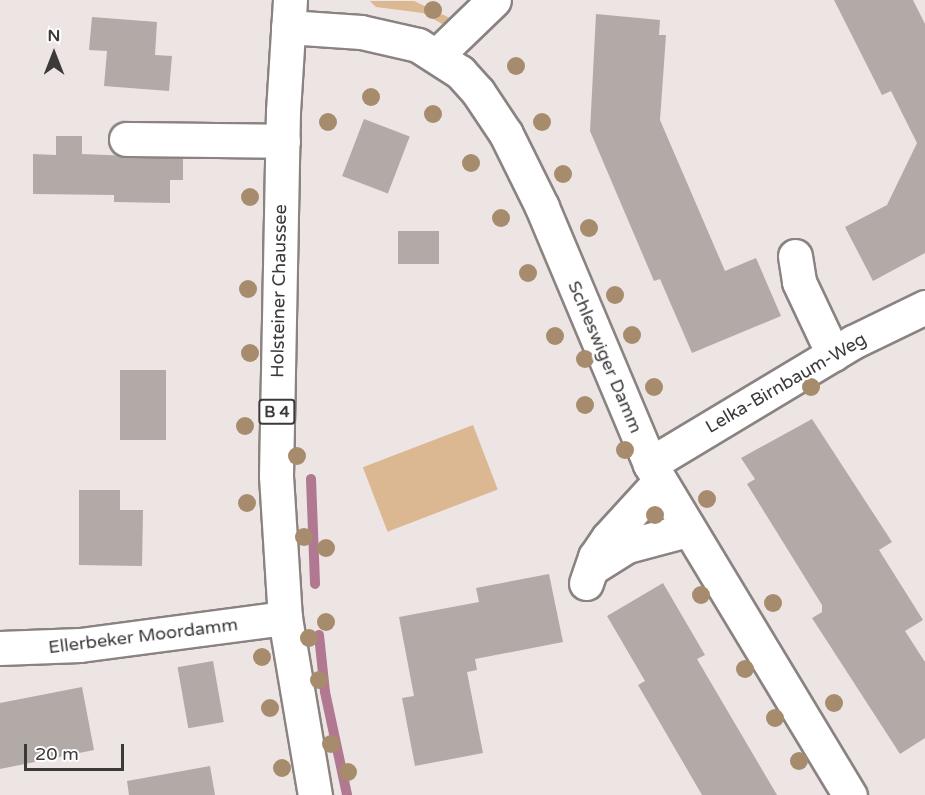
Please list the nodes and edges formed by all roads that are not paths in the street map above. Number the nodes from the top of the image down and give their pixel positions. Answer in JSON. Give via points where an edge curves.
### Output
{"nodes":[{"id":1,"x":494,"y":0,"type":"edge"},
{"id":2,"x":289,"y":14,"type":"edge"},
{"id":3,"x":437,"y":55,"type":"junction"},
{"id":4,"x":126,"y":140,"type":"dead end"},
{"id":5,"x":282,"y":141,"type":"junction"},
{"id":6,"x":925,"y":307,"type":"edge"},
{"id":7,"x":655,"y":473,"type":"junction"},
{"id":8,"x":687,"y":530,"type":"junction"},
{"id":9,"x":285,"y":618,"type":"junction"},
{"id":10,"x":0,"y":648,"type":"edge"},
{"id":11,"x":315,"y":795,"type":"edge"},
{"id":12,"x":850,"y":795,"type":"edge"}],
"edges":[{"from":1,"to":3,"type":"street"},
{"from":2,"to":3,"type":"street","name":"Schleswiger Damm","via":[[383,35]]},
{"from":2,"to":5,"type":"street","name":"Holsteiner Chaussee","number":"B 4"},
{"from":3,"to":7,"type":"street","name":"Schleswiger Damm","via":[[478,92],[506,134],[542,207]]},
{"from":4,"to":5,"type":"street"},
{"from":5,"to":9,"type":"street","name":"Holsteiner Chaussee","number":"B 4","via":[[276,476]]},
{"from":6,"to":7,"type":"street","name":"Lelka-Birnbaum-Weg","via":[[843,348]]},
{"from":7,"to":8,"type":"street","name":"Schleswiger Damm"},
{"from":7,"to":8,"type":"street","name":"Lelka-Birnbaum-Weg","via":[[608,538],[589,576],[627,546]]},
{"from":8,"to":12,"type":"street","name":"Schleswiger Damm"},
{"from":9,"to":10,"type":"street","name":"Ellerbeker Moordamm","via":[[80,645]]},
{"from":9,"to":11,"type":"street","name":"Holsteiner Chaussee","number":"B 4"}]}
